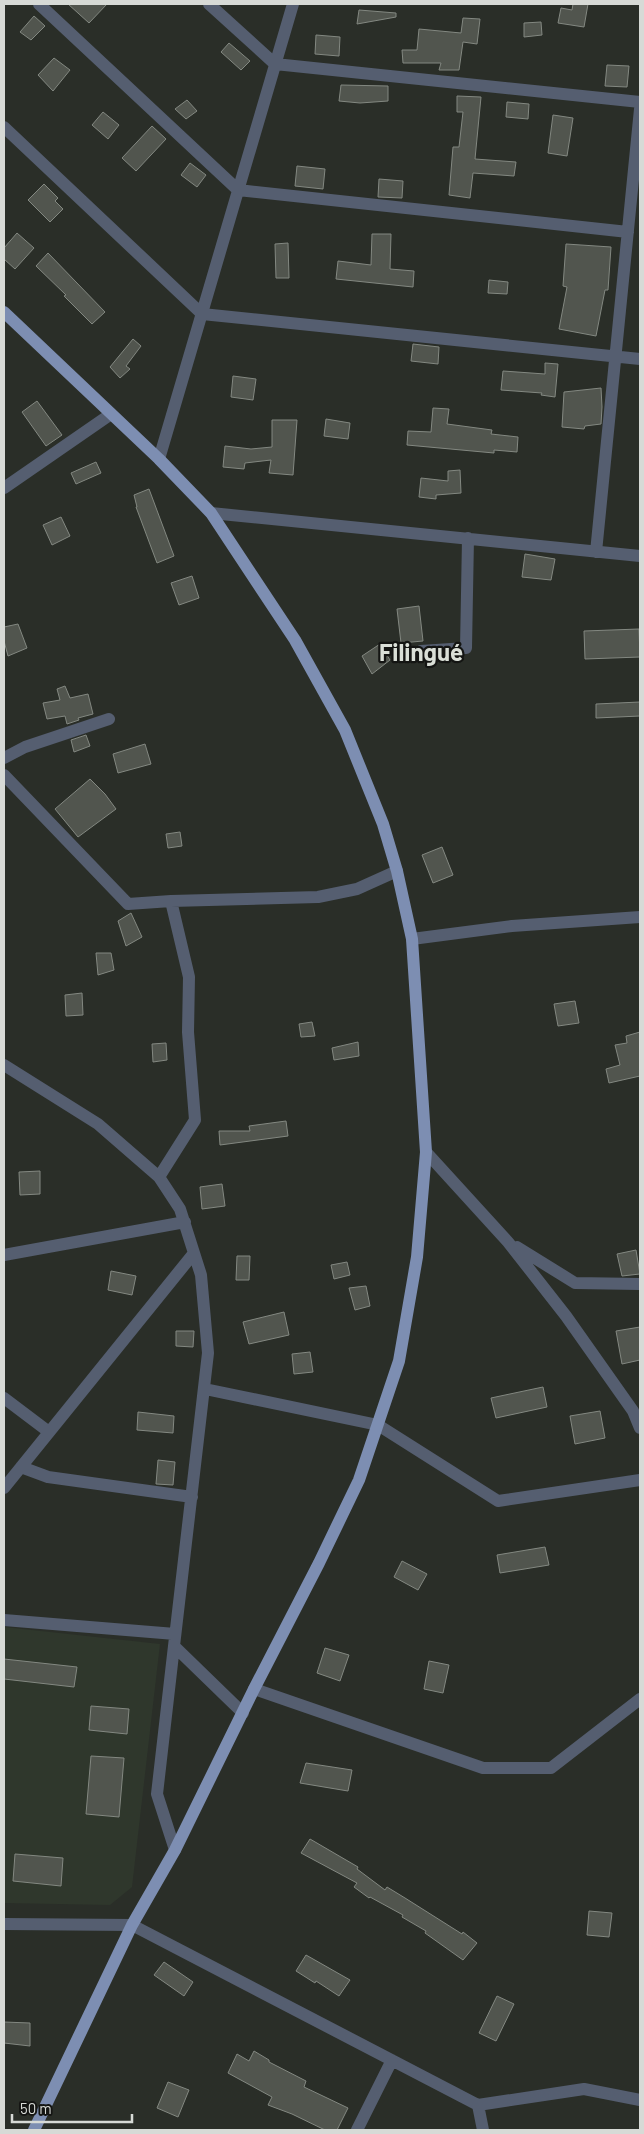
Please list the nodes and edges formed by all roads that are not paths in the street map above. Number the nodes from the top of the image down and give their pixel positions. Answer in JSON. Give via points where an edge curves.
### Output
{"nodes":[{"id":1,"x":39,"y":4,"type":"edge"},
{"id":2,"x":209,"y":4,"type":"edge"},
{"id":3,"x":293,"y":4,"type":"edge"},
{"id":4,"x":275,"y":64,"type":"junction"},
{"id":5,"x":640,"y":102,"type":"edge"},
{"id":6,"x":640,"y":109,"type":"edge"},
{"id":7,"x":4,"y":127,"type":"edge"},
{"id":8,"x":238,"y":190,"type":"junction"},
{"id":9,"x":628,"y":232,"type":"junction"},
{"id":10,"x":202,"y":314,"type":"junction"},
{"id":11,"x":5,"y":315,"type":"edge"},
{"id":12,"x":616,"y":357,"type":"junction"},
{"id":13,"x":640,"y":359,"type":"edge"},
{"id":14,"x":111,"y":414,"type":"junction"},
{"id":15,"x":159,"y":459,"type":"junction"},
{"id":16,"x":4,"y":488,"type":"edge"},
{"id":17,"x":211,"y":512,"type":"junction"},
{"id":18,"x":468,"y":538,"type":"junction"},
{"id":19,"x":596,"y":552,"type":"junction"},
{"id":20,"x":640,"y":556,"type":"edge"},
{"id":21,"x":421,"y":651,"type":"dead end"},
{"id":22,"x":109,"y":719,"type":"dead end"},
{"id":23,"x":4,"y":758,"type":"edge"},
{"id":24,"x":4,"y":775,"type":"edge"},
{"id":25,"x":397,"y":871,"type":"junction"},
{"id":26,"x":171,"y":901,"type":"junction"},
{"id":27,"x":640,"y":916,"type":"edge"},
{"id":28,"x":412,"y":939,"type":"junction"},
{"id":29,"x":4,"y":1065,"type":"edge"},
{"id":30,"x":426,"y":1152,"type":"junction"},
{"id":31,"x":159,"y":1178,"type":"junction"},
{"id":32,"x":184,"y":1222,"type":"junction"},
{"id":33,"x":508,"y":1242,"type":"junction"},
{"id":34,"x":194,"y":1253,"type":"junction"},
{"id":35,"x":4,"y":1255,"type":"edge"},
{"id":36,"x":640,"y":1284,"type":"edge"},
{"id":37,"x":205,"y":1389,"type":"junction"},
{"id":38,"x":4,"y":1398,"type":"edge"},
{"id":39,"x":378,"y":1425,"type":"junction"},
{"id":40,"x":640,"y":1428,"type":"edge"},
{"id":41,"x":49,"y":1432,"type":"junction"},
{"id":42,"x":21,"y":1467,"type":"junction"},
{"id":43,"x":640,"y":1480,"type":"edge"},
{"id":44,"x":4,"y":1488,"type":"edge"},
{"id":45,"x":192,"y":1497,"type":"junction"},
{"id":46,"x":4,"y":1620,"type":"edge"},
{"id":47,"x":175,"y":1640,"type":"junction"},
{"id":48,"x":254,"y":1689,"type":"junction"},
{"id":49,"x":640,"y":1699,"type":"edge"},
{"id":50,"x":243,"y":1713,"type":"junction"},
{"id":51,"x":175,"y":1850,"type":"junction"},
{"id":52,"x":4,"y":1924,"type":"edge"},
{"id":53,"x":132,"y":1925,"type":"junction"},
{"id":54,"x":392,"y":2060,"type":"junction"},
{"id":55,"x":640,"y":2100,"type":"edge"},
{"id":56,"x":478,"y":2105,"type":"junction"},
{"id":57,"x":34,"y":2130,"type":"edge"},
{"id":58,"x":357,"y":2130,"type":"edge"},
{"id":59,"x":483,"y":2130,"type":"edge"}],
"edges":[{"from":1,"to":8,"type":"street"},
{"from":2,"to":4,"type":"street"},
{"from":3,"to":4,"type":"street"},
{"from":4,"to":5,"type":"street"},
{"from":4,"to":8,"type":"street"},
{"from":6,"to":9,"type":"street"},
{"from":7,"to":10,"type":"street"},
{"from":8,"to":9,"type":"street"},
{"from":8,"to":10,"type":"street"},
{"from":9,"to":12,"type":"street"},
{"from":10,"to":12,"type":"street"},
{"from":10,"to":15,"type":"street"},
{"from":11,"to":14,"type":"main road"},
{"from":12,"to":13,"type":"street"},
{"from":12,"to":19,"type":"street"},
{"from":14,"to":15,"type":"main road"},
{"from":14,"to":16,"type":"street"},
{"from":15,"to":17,"type":"main road"},
{"from":17,"to":18,"type":"street"},
{"from":17,"to":25,"type":"main road","via":[[295,640],[345,730],[383,824]]},
{"from":18,"to":19,"type":"street"},
{"from":18,"to":21,"type":"street","via":[[466,648]]},
{"from":19,"to":20,"type":"street"},
{"from":22,"to":23,"type":"street","via":[[25,747]]},
{"from":24,"to":26,"type":"street","via":[[128,904]]},
{"from":25,"to":26,"type":"street","via":[[357,889],[318,897]]},
{"from":25,"to":28,"type":"main road"},
{"from":26,"to":31,"type":"street","via":[[189,977],[188,1032],[195,1120]]},
{"from":27,"to":28,"type":"street","via":[[512,926]]},
{"from":28,"to":30,"type":"main road"},
{"from":29,"to":31,"type":"street","via":[[98,1124]]},
{"from":30,"to":33,"type":"street"},
{"from":30,"to":39,"type":"main road","via":[[416,1257],[399,1361]]},
{"from":31,"to":32,"type":"street","via":[[180,1209]]},
{"from":32,"to":34,"type":"street"},
{"from":32,"to":35,"type":"street"},
{"from":33,"to":36,"type":"street","via":[[575,1283]]},
{"from":33,"to":40,"type":"street","via":[[566,1316],[633,1411]]},
{"from":34,"to":37,"type":"street","via":[[201,1275],[208,1352]]},
{"from":34,"to":41,"type":"street"},
{"from":37,"to":39,"type":"street"},
{"from":37,"to":45,"type":"street"},
{"from":38,"to":41,"type":"street"},
{"from":39,"to":43,"type":"street","via":[[498,1501]]},
{"from":39,"to":48,"type":"main road","via":[[359,1480]]},
{"from":41,"to":42,"type":"street"},
{"from":42,"to":44,"type":"street"},
{"from":42,"to":45,"type":"street","via":[[48,1477]]},
{"from":45,"to":47,"type":"street"},
{"from":46,"to":47,"type":"street"},
{"from":47,"to":50,"type":"street"},
{"from":47,"to":51,"type":"street","via":[[157,1794]]},
{"from":48,"to":49,"type":"street","via":[[484,1768],[551,1768]]},
{"from":48,"to":50,"type":"main road"},
{"from":50,"to":51,"type":"main road"},
{"from":51,"to":53,"type":"main road"},
{"from":52,"to":53,"type":"street"},
{"from":53,"to":54,"type":"street"},
{"from":53,"to":57,"type":"main road"},
{"from":54,"to":56,"type":"street"},
{"from":54,"to":58,"type":"street"},
{"from":55,"to":56,"type":"street","via":[[584,2089]]},
{"from":56,"to":59,"type":"street"}]}
